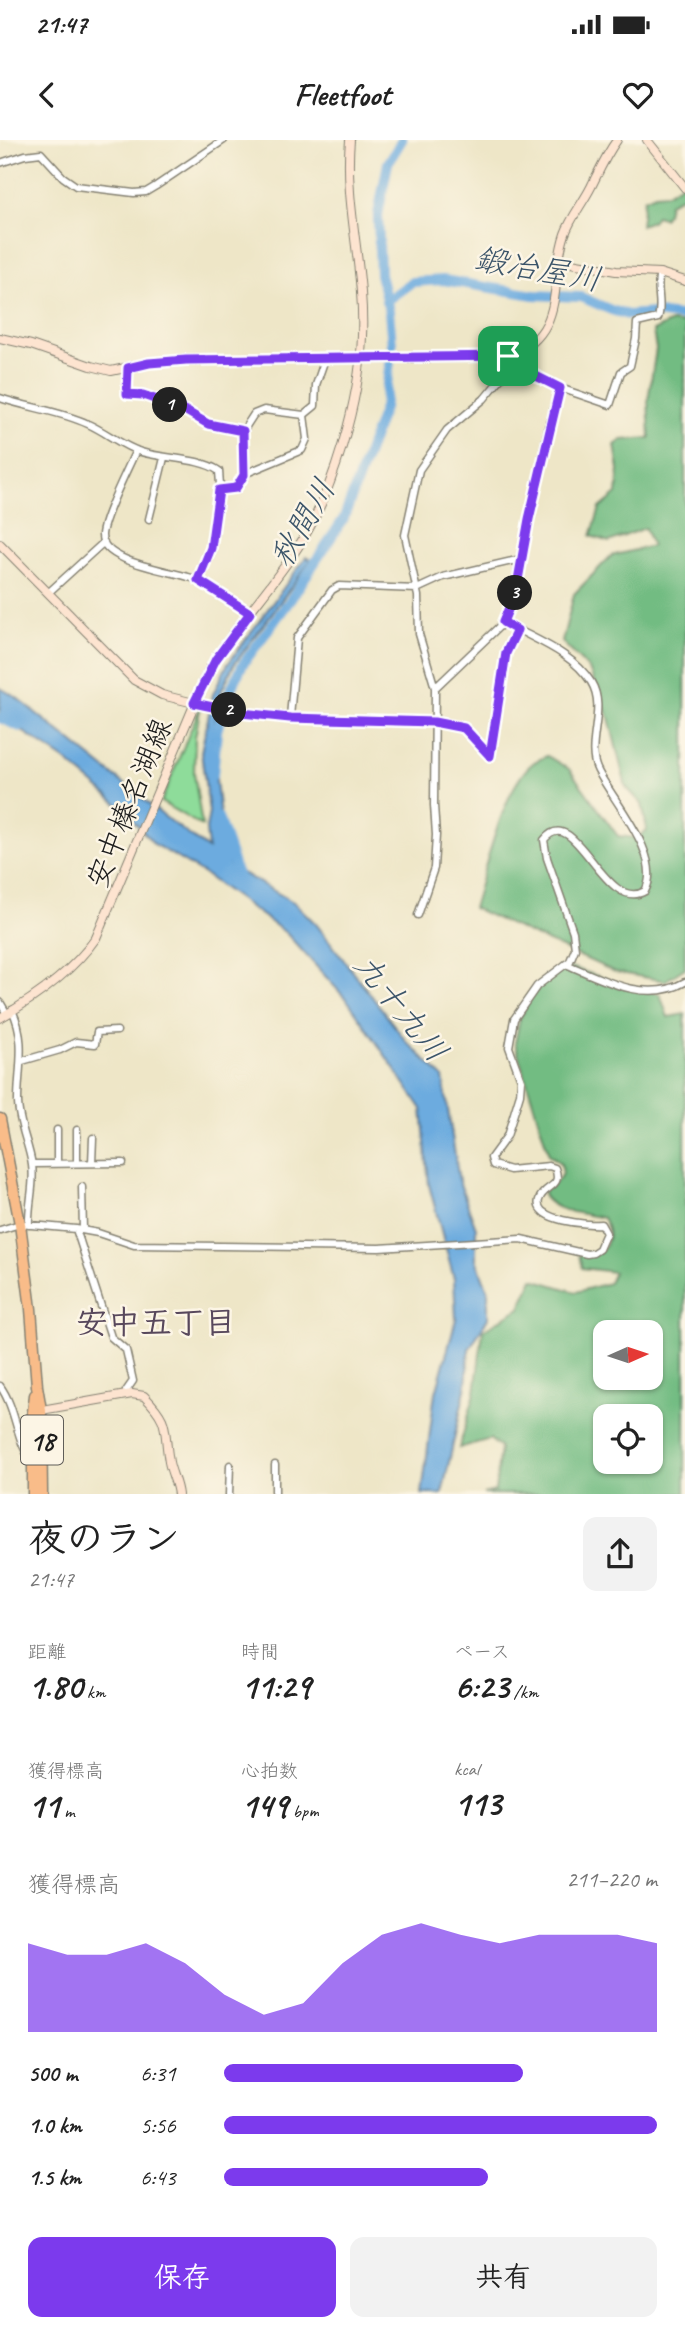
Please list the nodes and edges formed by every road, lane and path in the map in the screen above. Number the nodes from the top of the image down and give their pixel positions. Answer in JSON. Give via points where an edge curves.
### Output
{"nodes":[{"id":1,"x":224,"y":140,"type":"edge"},
{"id":2,"x":350,"y":140,"type":"edge"},
{"id":3,"x":617,"y":140,"type":"edge"},
{"id":4,"x":647,"y":140,"type":"edge"},
{"id":5,"x":0,"y":163,"type":"edge"},
{"id":6,"x":685,"y":188,"type":"edge"},
{"id":7,"x":560,"y":261,"type":"junction"},
{"id":8,"x":660,"y":274,"type":"junction"},
{"id":9,"x":685,"y":281,"type":"edge"},
{"id":10,"x":0,"y":338,"type":"edge"},
{"id":11,"x":325,"y":359,"type":"junction"},
{"id":12,"x":360,"y":359,"type":"junction"},
{"id":13,"x":509,"y":360,"type":"junction"},
{"id":14,"x":128,"y":368,"type":"junction"},
{"id":15,"x":560,"y":388,"type":"junction"},
{"id":16,"x":0,"y":398,"type":"edge"},
{"id":17,"x":304,"y":415,"type":"junction"},
{"id":18,"x":243,"y":431,"type":"junction"},
{"id":19,"x":136,"y":450,"type":"junction"},
{"id":20,"x":164,"y":458,"type":"junction"},
{"id":21,"x":244,"y":475,"type":"junction"},
{"id":22,"x":219,"y":490,"type":"junction"},
{"id":23,"x":149,"y":519,"type":"dead end"},
{"id":24,"x":104,"y":542,"type":"junction"},
{"id":25,"x":0,"y":544,"type":"edge"},
{"id":26,"x":520,"y":559,"type":"junction"},
{"id":27,"x":198,"y":580,"type":"junction"},
{"id":28,"x":417,"y":589,"type":"junction"},
{"id":29,"x":48,"y":593,"type":"junction"},
{"id":30,"x":250,"y":613,"type":"junction"},
{"id":31,"x":503,"y":622,"type":"junction"},
{"id":32,"x":517,"y":630,"type":"junction"},
{"id":33,"x":435,"y":688,"type":"junction"},
{"id":34,"x":194,"y":703,"type":"junction"},
{"id":35,"x":290,"y":718,"type":"junction"},
{"id":36,"x":434,"y":722,"type":"junction"},
{"id":37,"x":418,"y":915,"type":"dead end"},
{"id":38,"x":566,"y":964,"type":"junction"},
{"id":39,"x":685,"y":982,"type":"edge"},
{"id":40,"x":0,"y":1002,"type":"edge"},
{"id":41,"x":6,"y":1014,"type":"edge"},
{"id":42,"x":117,"y":1031,"type":"dead end"},
{"id":43,"x":22,"y":1061,"type":"junction"},
{"id":44,"x":0,"y":1119,"type":"edge"},
{"id":45,"x":57,"y":1130,"type":"dead end"},
{"id":46,"x":77,"y":1130,"type":"dead end"},
{"id":47,"x":93,"y":1138,"type":"dead end"},
{"id":48,"x":57,"y":1163,"type":"junction"},
{"id":49,"x":77,"y":1163,"type":"junction"},
{"id":50,"x":92,"y":1163,"type":"junction"},
{"id":51,"x":123,"y":1163,"type":"dead end"},
{"id":52,"x":32,"y":1164,"type":"junction"},
{"id":53,"x":82,"y":1188,"type":"dead end"},
{"id":54,"x":24,"y":1224,"type":"junction"},
{"id":55,"x":0,"y":1230,"type":"edge"},
{"id":56,"x":80,"y":1230,"type":"junction"},
{"id":57,"x":0,"y":1386,"type":"edge"},
{"id":58,"x":127,"y":1395,"type":"junction"},
{"id":59,"x":37,"y":1411,"type":"junction"},
{"id":60,"x":34,"y":1464,"type":"junction"},
{"id":61,"x":230,"y":1465,"type":"dead end"},
{"id":62,"x":275,"y":1465,"type":"dead end"},
{"id":63,"x":33,"y":1494,"type":"edge"},
{"id":64,"x":42,"y":1494,"type":"edge"},
{"id":65,"x":178,"y":1494,"type":"edge"},
{"id":66,"x":229,"y":1494,"type":"edge"},
{"id":67,"x":275,"y":1494,"type":"edge"}],
"edges":[{"from":1,"to":5,"type":"street","via":[[146,192],[76,186],[41,153]]},
{"from":2,"to":12,"type":"main road","name":"安中榛名湖線","via":[[350,192],[363,307]]},
{"from":3,"to":7,"type":"main road","via":[[570,222]]},
{"from":4,"to":6,"type":"main road"},
{"from":7,"to":8,"type":"main road"},
{"from":7,"to":13,"type":"main road","via":[[551,315],[540,336]]},
{"from":8,"to":9,"type":"main road"},
{"from":8,"to":15,"type":"street","via":[[658,318],[637,323],[630,366],[621,372],[610,405]]},
{"from":10,"to":14,"type":"main road","via":[[111,371]]},
{"from":11,"to":12,"type":"main road"},
{"from":11,"to":14,"type":"main road","via":[[186,360]]},
{"from":11,"to":17,"type":"street","via":[[314,407]]},
{"from":12,"to":13,"type":"main road"},
{"from":12,"to":30,"type":"main road","name":"安中榛名湖線","via":[[349,421],[314,520]]},
{"from":13,"to":15,"type":"street"},
{"from":13,"to":28,"type":"street","via":[[503,376],[447,430],[419,470],[405,536]]},
{"from":14,"to":18,"type":"street","via":[[127,394],[160,401],[208,424]]},
{"from":15,"to":26,"type":"street"},
{"from":16,"to":19,"type":"street","via":[[89,424]]},
{"from":17,"to":18,"type":"street","via":[[264,410],[254,414]]},
{"from":17,"to":21,"type":"street","via":[[307,439],[302,450]]},
{"from":18,"to":21,"type":"street"},
{"from":19,"to":20,"type":"street"},
{"from":19,"to":24,"type":"street","via":[[111,509]]},
{"from":20,"to":22,"type":"street","via":[[215,468],[221,477]]},
{"from":20,"to":23,"type":"street"},
{"from":21,"to":22,"type":"street","via":[[236,488]]},
{"from":22,"to":27,"type":"street","via":[[211,548]]},
{"from":24,"to":27,"type":"street","via":[[127,561]]},
{"from":24,"to":29,"type":"street"},
{"from":25,"to":29,"type":"main road"},
{"from":26,"to":28,"type":"street","via":[[443,577]]},
{"from":26,"to":31,"type":"street","via":[[516,591]]},
{"from":27,"to":30,"type":"street"},
{"from":28,"to":33,"type":"street","via":[[419,634]]},
{"from":28,"to":35,"type":"street","via":[[339,586],[332,590],[297,638]]},
{"from":29,"to":34,"type":"main road","via":[[134,680],[162,695]]},
{"from":30,"to":34,"type":"main road","name":"安中榛名湖線","via":[[216,659]]},
{"from":31,"to":32,"type":"street"},
{"from":31,"to":33,"type":"street"},
{"from":32,"to":36,"type":"street","via":[[506,653],[490,756],[464,728]]},
{"from":32,"to":38,"type":"street","via":[[577,664],[593,685],[598,725],[593,755],[596,767],[631,821],[649,875],[645,891],[636,895],[624,892],[608,881],[571,836],[549,833],[544,849],[575,941],[573,956]]},
{"from":33,"to":36,"type":"street"},
{"from":34,"to":35,"type":"street"},
{"from":34,"to":41,"type":"main road","name":"安中榛名湖線","via":[[102,929],[70,968]]},
{"from":35,"to":36,"type":"street"},
{"from":36,"to":37,"type":"street","via":[[434,868]]},
{"from":38,"to":39,"type":"street","via":[[616,986],[660,992]]},
{"from":38,"to":56,"type":"street","via":[[537,986],[514,1019],[509,1047],[521,1080],[520,1094],[507,1136],[491,1158],[493,1165],[502,1169],[555,1168],[556,1182],[539,1200],[543,1212],[554,1218],[601,1224],[605,1238],[593,1253],[521,1239],[381,1247],[134,1245]]},
{"from":40,"to":41,"type":"street"},
{"from":41,"to":43,"type":"street","via":[[18,1024]]},
{"from":42,"to":43,"type":"street","via":[[97,1032],[95,1044],[76,1042]]},
{"from":43,"to":52,"type":"street","via":[[18,1106]]},
{"from":44,"to":54,"type":"highway","number":"18"},
{"from":45,"to":48,"type":"street"},
{"from":46,"to":49,"type":"street"},
{"from":47,"to":50,"type":"street"},
{"from":48,"to":49,"type":"street"},
{"from":48,"to":52,"type":"street"},
{"from":49,"to":50,"type":"street"},
{"from":50,"to":51,"type":"street"},
{"from":52,"to":54,"type":"street"},
{"from":53,"to":56,"type":"street"},
{"from":54,"to":55,"type":"street"},
{"from":54,"to":56,"type":"street"},
{"from":54,"to":59,"type":"highway","number":"18"},
{"from":56,"to":58,"type":"street","via":[[111,1337],[128,1355],[133,1381]]},
{"from":57,"to":60,"type":"street","via":[[8,1396],[24,1451]]},
{"from":58,"to":59,"type":"main road"},
{"from":58,"to":65,"type":"main road","via":[[144,1396],[163,1418]]},
{"from":59,"to":60,"type":"highway","number":"18"},
{"from":59,"to":64,"type":"highway","number":"18"},
{"from":60,"to":63,"type":"highway","number":"18"},
{"from":61,"to":66,"type":"street"},
{"from":62,"to":67,"type":"street"}]}
